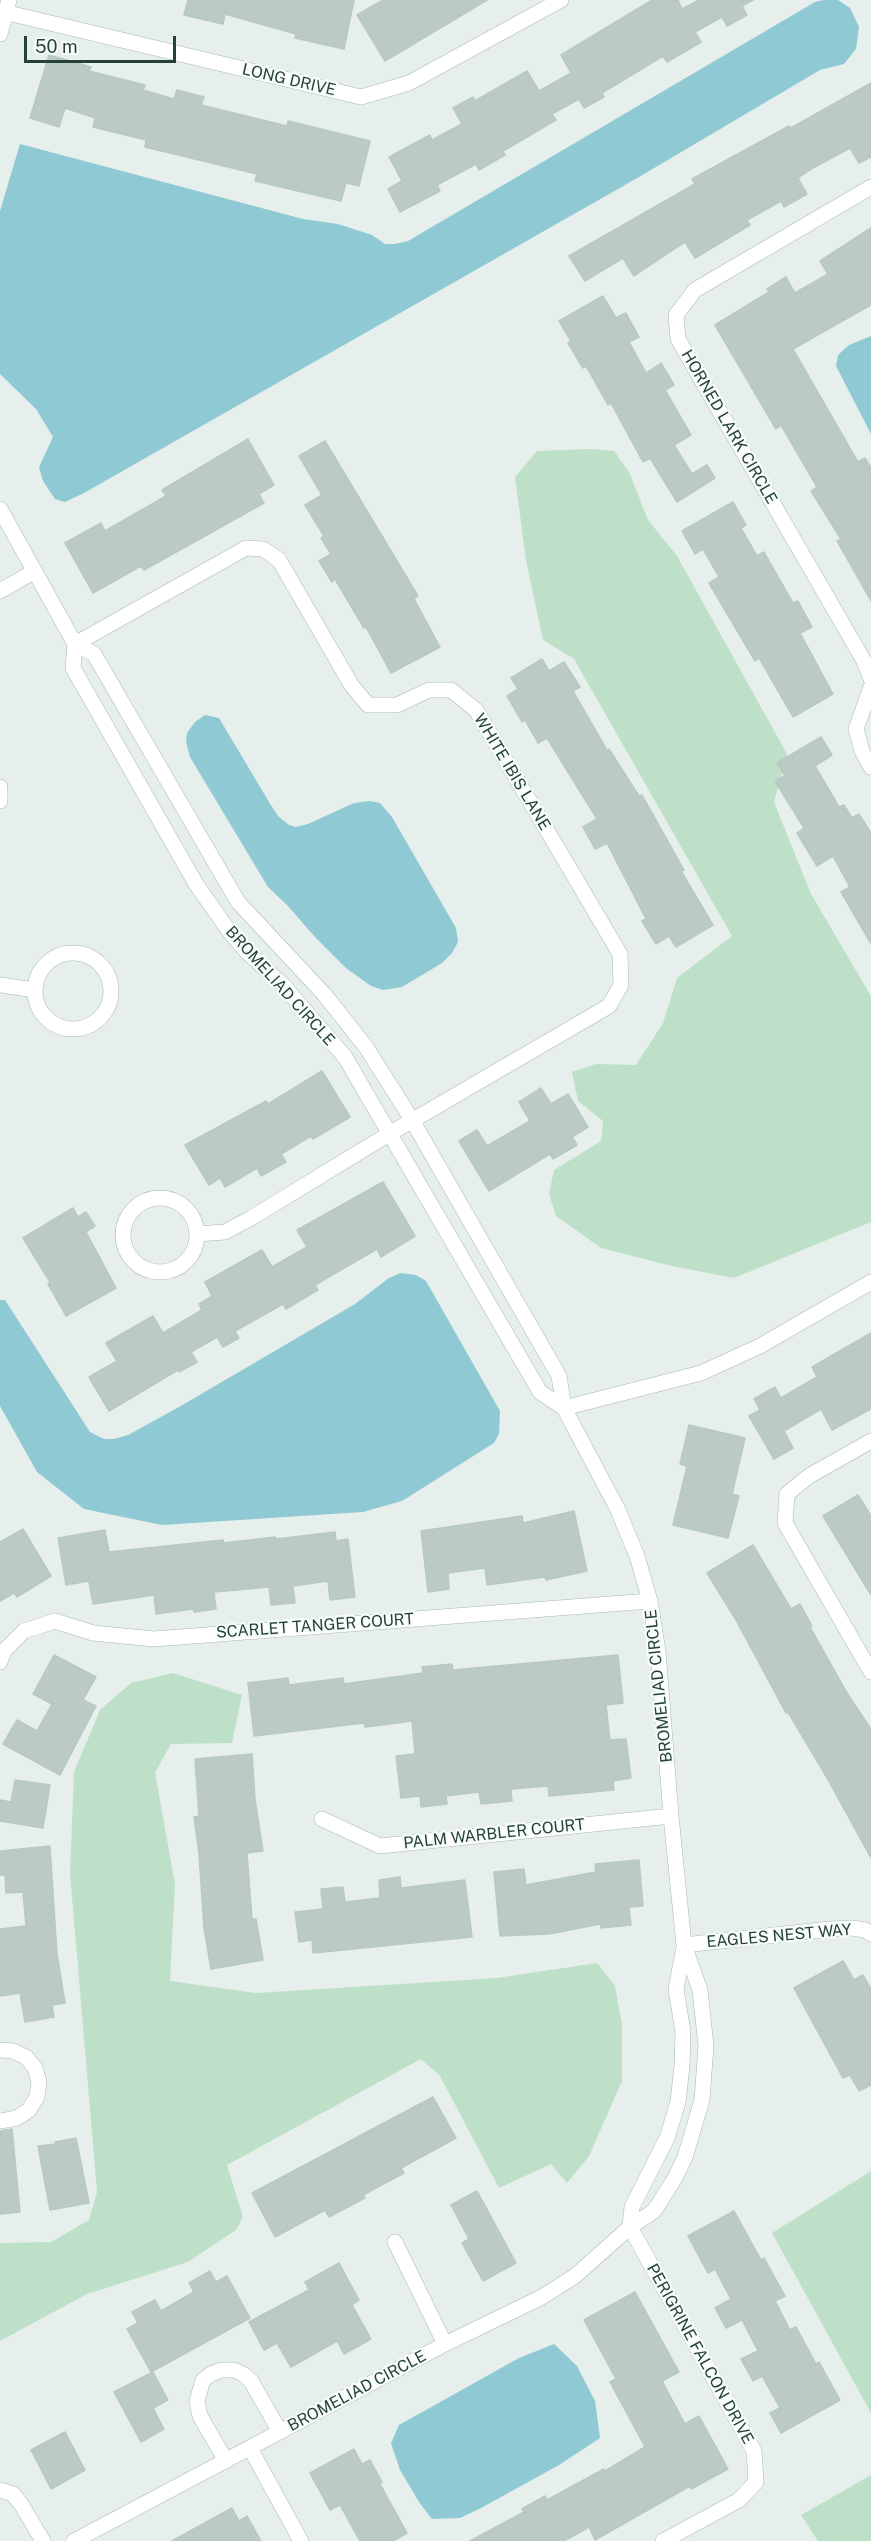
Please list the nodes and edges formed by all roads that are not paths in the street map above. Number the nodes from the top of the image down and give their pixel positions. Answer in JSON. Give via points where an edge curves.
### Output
{"nodes":[{"id":1,"x":561,"y":0,"type":"edge"},
{"id":2,"x":5,"y":8,"type":"edge"},
{"id":3,"x":0,"y":34,"type":"edge"},
{"id":4,"x":871,"y":187,"type":"edge"},
{"id":5,"x":0,"y":509,"type":"edge"},
{"id":6,"x":35,"y":571,"type":"junction"},
{"id":7,"x":0,"y":591,"type":"edge"},
{"id":8,"x":75,"y":644,"type":"junction"},
{"id":9,"x":871,"y":679,"type":"edge"},
{"id":10,"x":871,"y":687,"type":"edge"},
{"id":11,"x":871,"y":767,"type":"edge"},
{"id":12,"x":0,"y":787,"type":"edge"},
{"id":13,"x":0,"y":801,"type":"edge"},
{"id":14,"x":0,"y":985,"type":"edge"},
{"id":15,"x":35,"y":990,"type":"junction"},
{"id":16,"x":412,"y":1120,"type":"junction"},
{"id":17,"x":389,"y":1134,"type":"junction"},
{"id":18,"x":197,"y":1234,"type":"junction"},
{"id":19,"x":871,"y":1282,"type":"edge"},
{"id":20,"x":564,"y":1408,"type":"junction"},
{"id":21,"x":871,"y":1441,"type":"edge"},
{"id":22,"x":650,"y":1601,"type":"junction"},
{"id":23,"x":0,"y":1662,"type":"edge"},
{"id":24,"x":871,"y":1672,"type":"edge"},
{"id":25,"x":671,"y":1816,"type":"junction"},
{"id":26,"x":322,"y":1819,"type":"dead end"},
{"id":27,"x":871,"y":1935,"type":"edge"},
{"id":28,"x":684,"y":1945,"type":"junction"},
{"id":29,"x":0,"y":2050,"type":"edge"},
{"id":30,"x":0,"y":2121,"type":"edge"},
{"id":31,"x":630,"y":2227,"type":"junction"},
{"id":32,"x":395,"y":2242,"type":"dead end"},
{"id":33,"x":445,"y":2344,"type":"junction"},
{"id":34,"x":280,"y":2432,"type":"junction"},
{"id":35,"x":250,"y":2448,"type":"junction"},
{"id":36,"x":226,"y":2461,"type":"junction"},
{"id":37,"x":0,"y":2490,"type":"edge"},
{"id":38,"x":43,"y":2541,"type":"edge"},
{"id":39,"x":74,"y":2541,"type":"edge"},
{"id":40,"x":301,"y":2541,"type":"edge"},
{"id":41,"x":663,"y":2541,"type":"edge"}],
"edges":[{"from":1,"to":2,"type":"street","name":"LONG DRIVE","via":[[409,83],[361,97]]},
{"from":2,"to":3,"type":"street"},
{"from":4,"to":9,"type":"street","name":"HORNED LARK CIRCLE","via":[[695,290],[676,315],[678,339]]},
{"from":5,"to":6,"type":"street","name":"BROMELIAD CIRCLE"},
{"from":6,"to":7,"type":"street"},
{"from":6,"to":8,"type":"street","name":"BROMELIAD CIRCLE"},
{"from":8,"to":16,"type":"street","name":"BROMELIAD CIRCLE","via":[[94,654],[238,903],[353,1029]]},
{"from":8,"to":16,"type":"street","name":"WHITE IBIS LANE","via":[[246,548],[263,549],[279,560],[352,686],[368,705],[397,705],[429,690],[451,690],[476,710],[620,954],[621,986],[609,1006]]},
{"from":8,"to":17,"type":"street","name":"BROMELIAD CIRCLE","via":[[73,668],[196,884],[229,931],[283,985],[345,1057]]},
{"from":10,"to":11,"type":"street","via":[[856,729]]},
{"from":12,"to":13,"type":"street"},
{"from":14,"to":15,"type":"street"},
{"from":15,"to":15,"type":"street","via":[[36,1002],[45,1017],[60,1028],[72,1030],[100,1019],[110,1004],[112,992],[103,967],[81,954],[68,953],[45,965]]},
{"from":16,"to":17,"type":"street","name":"WHITE IBIS LANE"},
{"from":16,"to":20,"type":"street","name":"BROMELIAD CIRCLE","via":[[560,1376]]},
{"from":17,"to":18,"type":"street","name":"WHITE IBIS LANE","via":[[225,1232]]},
{"from":17,"to":20,"type":"street","name":"BROMELIAD CIRCLE","via":[[540,1392]]},
{"from":18,"to":18,"type":"street","via":[[188,1210],[172,1200],[159,1198],[135,1206],[122,1236],[134,1261],[160,1272],[174,1269],[186,1260]]},
{"from":19,"to":20,"type":"street","via":[[760,1346],[701,1373]]},
{"from":20,"to":22,"type":"street","name":"BROMELIAD CIRCLE","via":[[617,1508]]},
{"from":21,"to":24,"type":"street","via":[[809,1476],[787,1494],[785,1523]]},
{"from":22,"to":23,"type":"street","name":"SCARLET TANGER COURT","via":[[154,1639],[93,1633],[55,1621],[24,1631],[4,1651]]},
{"from":22,"to":25,"type":"street","name":"BROMELIAD CIRCLE","via":[[658,1651]]},
{"from":25,"to":26,"type":"street","name":"PALM WARBLER COURT","via":[[380,1846]]},
{"from":25,"to":28,"type":"street","name":"BROMELIAD CIRCLE"},
{"from":27,"to":28,"type":"street","name":"EAGLES NEST WAY","via":[[852,1928],[830,1929]]},
{"from":28,"to":31,"type":"street","name":"BROMELIAD CIRCLE","via":[[676,1989],[682,2032],[678,2102],[667,2138],[632,2207]]},
{"from":28,"to":31,"type":"street","name":"BROMELIAD CIRCLE","via":[[700,1990],[706,2046],[702,2100],[675,2178],[654,2211]]},
{"from":29,"to":30,"type":"street","via":[[26,2057],[39,2082],[37,2097],[29,2110],[17,2118]]},
{"from":31,"to":33,"type":"street","name":"BROMELIAD CIRCLE","via":[[575,2277]]},
{"from":31,"to":41,"type":"street","name":"PERIGRINE FALCON DRIVE","via":[[753,2451],[756,2481],[739,2500]]},
{"from":32,"to":33,"type":"street"},
{"from":33,"to":34,"type":"street","name":"BROMELIAD CIRCLE"},
{"from":34,"to":35,"type":"street","name":"BROMELIAD CIRCLE"},
{"from":34,"to":36,"type":"street","via":[[243,2374],[234,2370],[211,2374],[203,2380],[197,2401],[200,2416]]},
{"from":35,"to":36,"type":"street","name":"BROMELIAD CIRCLE"},
{"from":35,"to":40,"type":"street"},
{"from":36,"to":39,"type":"street","name":"BROMELIAD CIRCLE"},
{"from":37,"to":38,"type":"street","via":[[13,2494]]}]}
